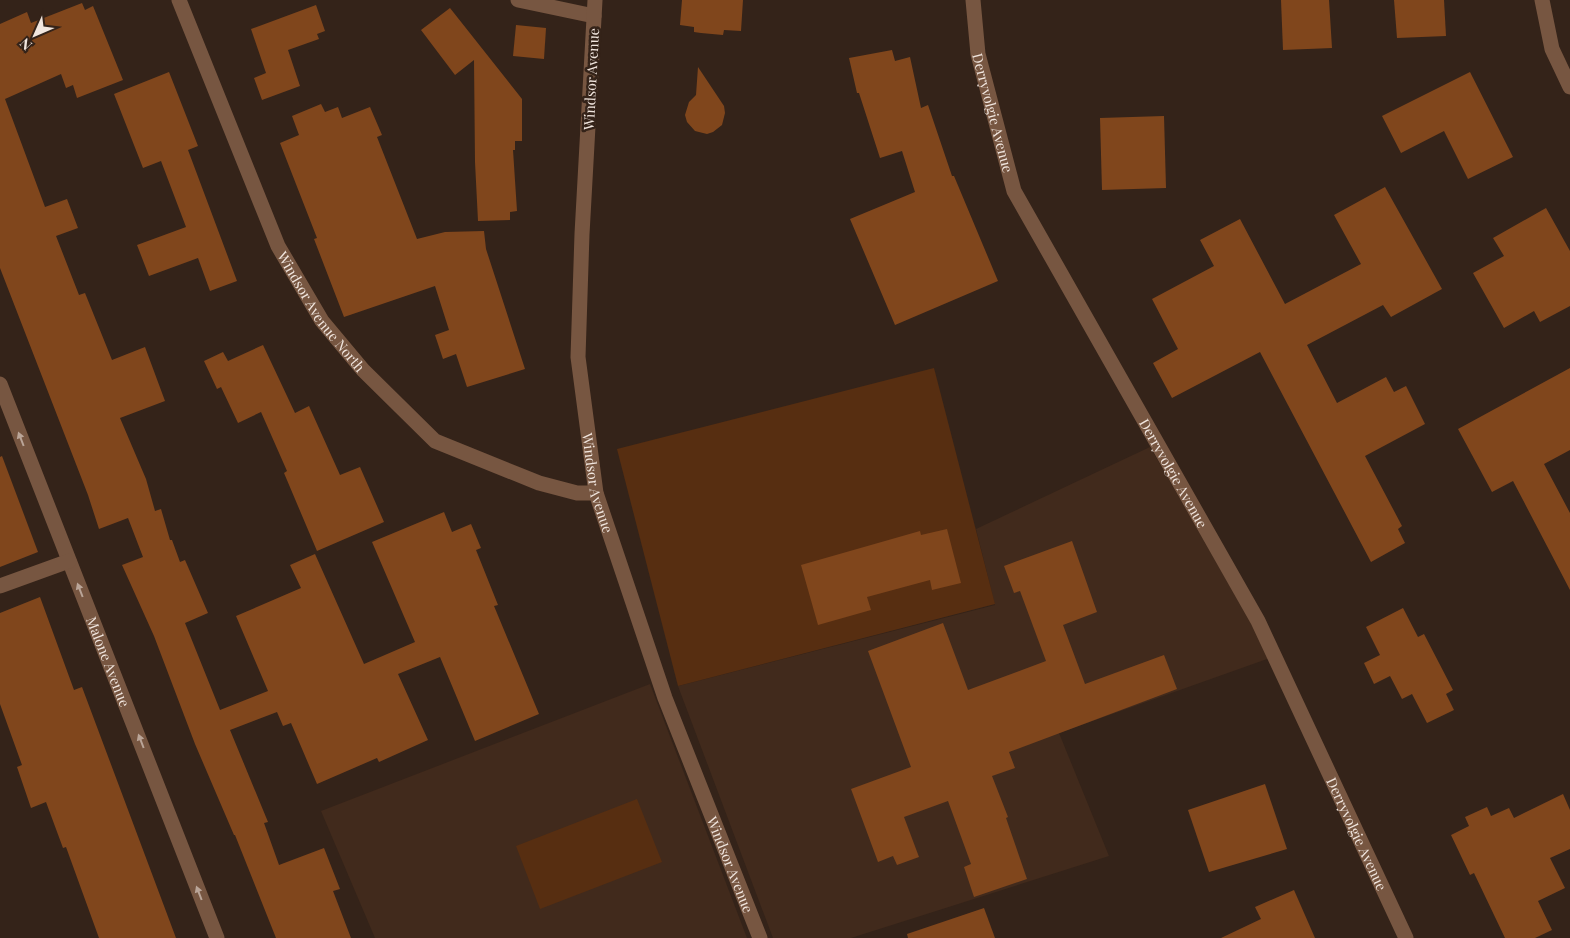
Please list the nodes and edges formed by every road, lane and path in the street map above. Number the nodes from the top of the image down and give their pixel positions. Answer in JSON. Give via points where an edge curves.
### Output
{"nodes":[{"id":1,"x":179,"y":0,"type":"edge"},
{"id":2,"x":518,"y":0,"type":"edge"},
{"id":3,"x":595,"y":0,"type":"edge"},
{"id":4,"x":973,"y":0,"type":"edge"},
{"id":5,"x":1542,"y":0,"type":"edge"},
{"id":6,"x":594,"y":16,"type":"junction"},
{"id":7,"x":1570,"y":87,"type":"edge"},
{"id":8,"x":0,"y":384,"type":"edge"},
{"id":9,"x":596,"y":493,"type":"junction"},
{"id":10,"x":69,"y":561,"type":"junction"},
{"id":11,"x":0,"y":586,"type":"edge"},
{"id":12,"x":217,"y":938,"type":"edge"},
{"id":13,"x":760,"y":938,"type":"edge"},
{"id":14,"x":1406,"y":938,"type":"edge"}],
"edges":[{"from":1,"to":9,"type":"street","name":"Windsor Avenue North","via":[[278,246],[322,321],[362,370],[435,440],[539,483],[577,493]]},
{"from":2,"to":6,"type":"street"},
{"from":3,"to":6,"type":"street","name":"Windsor Avenue"},
{"from":4,"to":14,"type":"street","name":"Derryvolgie Avenue","via":[[978,54],[1014,191],[1258,621]]},
{"from":5,"to":7,"type":"street","via":[[1552,49]]},
{"from":6,"to":9,"type":"street","name":"Windsor Avenue","via":[[578,357]]},
{"from":10,"to":8,"type":"street","name":"Malone Avenue","one_way":true},
{"from":9,"to":13,"type":"street","name":"Windsor Avenue","via":[[665,698]]},
{"from":10,"to":11,"type":"street"},
{"from":12,"to":10,"type":"street","name":"Malone Avenue","one_way":true}]}
